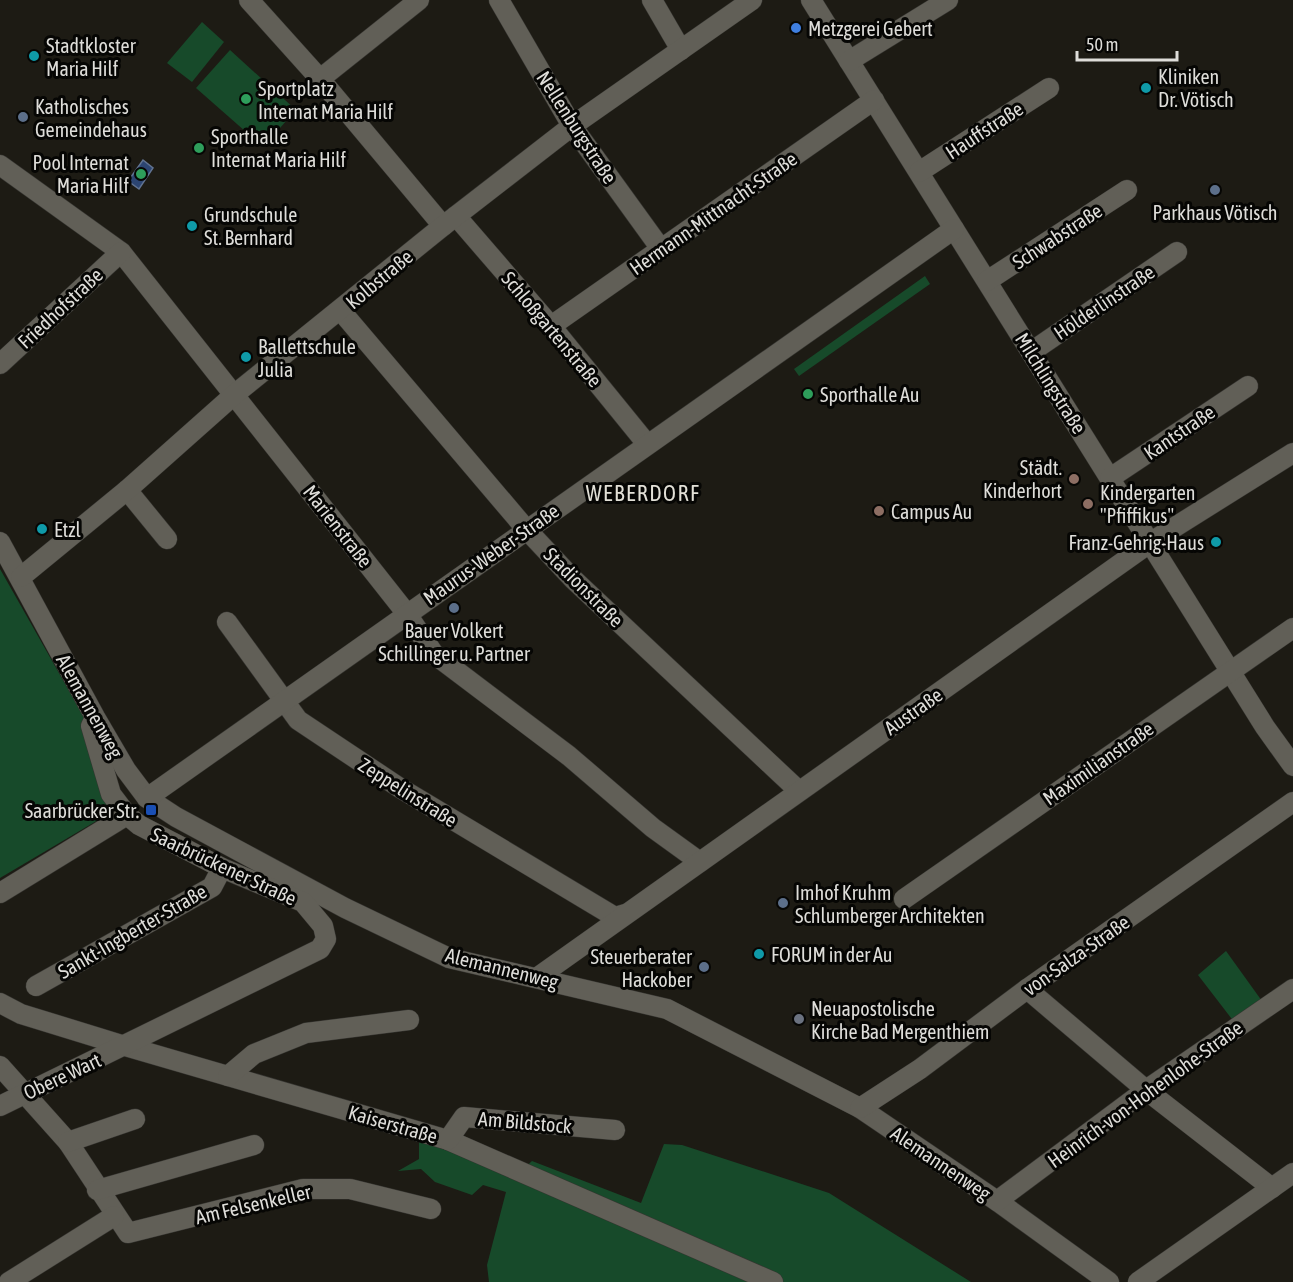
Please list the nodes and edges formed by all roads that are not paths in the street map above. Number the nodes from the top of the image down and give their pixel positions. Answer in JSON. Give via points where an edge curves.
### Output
{"nodes":[{"id":1,"x":249,"y":0,"type":"edge"},
{"id":2,"x":419,"y":0,"type":"edge"},
{"id":3,"x":499,"y":0,"type":"edge"},
{"id":4,"x":652,"y":0,"type":"edge"},
{"id":5,"x":752,"y":0,"type":"edge"},
{"id":6,"x":811,"y":0,"type":"edge"},
{"id":7,"x":948,"y":0,"type":"edge"},
{"id":8,"x":681,"y":50,"type":"junction"},
{"id":9,"x":849,"y":61,"type":"junction"},
{"id":10,"x":320,"y":79,"type":"junction"},
{"id":11,"x":1049,"y":88,"type":"dead end"},
{"id":12,"x":874,"y":100,"type":"junction"},
{"id":13,"x":572,"y":126,"type":"junction"},
{"id":14,"x":0,"y":165,"type":"edge"},
{"id":15,"x":919,"y":172,"type":"junction"},
{"id":16,"x":1127,"y":190,"type":"dead end"},
{"id":17,"x":449,"y":221,"type":"junction"},
{"id":18,"x":954,"y":229,"type":"junction"},
{"id":19,"x":661,"y":249,"type":"junction"},
{"id":20,"x":121,"y":252,"type":"junction"},
{"id":21,"x":1177,"y":252,"type":"dead end"},
{"id":22,"x":987,"y":281,"type":"junction"},
{"id":23,"x":341,"y":311,"type":"junction"},
{"id":24,"x":551,"y":326,"type":"junction"},
{"id":25,"x":1031,"y":351,"type":"junction"},
{"id":26,"x":0,"y":364,"type":"edge"},
{"id":27,"x":1248,"y":386,"type":"dead end"},
{"id":28,"x":235,"y":394,"type":"junction"},
{"id":29,"x":646,"y":444,"type":"junction"},
{"id":30,"x":1293,"y":453,"type":"edge"},
{"id":31,"x":1110,"y":478,"type":"junction"},
{"id":32,"x":127,"y":490,"type":"junction"},
{"id":33,"x":526,"y":529,"type":"junction"},
{"id":34,"x":167,"y":539,"type":"dead end"},
{"id":35,"x":0,"y":542,"type":"edge"},
{"id":36,"x":1150,"y":542,"type":"junction"},
{"id":37,"x":21,"y":577,"type":"junction"},
{"id":38,"x":407,"y":614,"type":"junction"},
{"id":39,"x":227,"y":622,"type":"dead end"},
{"id":40,"x":1293,"y":628,"type":"edge"},
{"id":41,"x":1231,"y":671,"type":"junction"},
{"id":42,"x":285,"y":700,"type":"junction"},
{"id":43,"x":95,"y":717,"type":"junction"},
{"id":44,"x":1293,"y":766,"type":"edge"},
{"id":45,"x":799,"y":791,"type":"junction"},
{"id":46,"x":147,"y":798,"type":"junction"},
{"id":47,"x":1293,"y":802,"type":"edge"},
{"id":48,"x":127,"y":815,"type":"junction"},
{"id":49,"x":700,"y":862,"type":"junction"},
{"id":50,"x":222,"y":868,"type":"junction"},
{"id":51,"x":0,"y":893,"type":"edge"},
{"id":52,"x":904,"y":899,"type":"dead end"},
{"id":53,"x":626,"y":914,"type":"junction"},
{"id":54,"x":538,"y":977,"type":"junction"},
{"id":55,"x":36,"y":986,"type":"dead end"},
{"id":56,"x":1293,"y":988,"type":"edge"},
{"id":57,"x":1027,"y":989,"type":"junction"},
{"id":58,"x":0,"y":1003,"type":"edge"},
{"id":59,"x":410,"y":1020,"type":"dead end"},
{"id":60,"x":125,"y":1046,"type":"junction"},
{"id":61,"x":0,"y":1066,"type":"edge"},
{"id":62,"x":228,"y":1076,"type":"junction"},
{"id":63,"x":1146,"y":1090,"type":"junction"},
{"id":64,"x":24,"y":1094,"type":"junction"},
{"id":65,"x":0,"y":1106,"type":"edge"},
{"id":66,"x":860,"y":1108,"type":"junction"},
{"id":67,"x":135,"y":1119,"type":"dead end"},
{"id":68,"x":615,"y":1130,"type":"dead end"},
{"id":69,"x":448,"y":1140,"type":"junction"},
{"id":70,"x":68,"y":1142,"type":"junction"},
{"id":71,"x":254,"y":1145,"type":"dead end"},
{"id":72,"x":1293,"y":1173,"type":"edge"},
{"id":73,"x":1272,"y":1188,"type":"junction"},
{"id":74,"x":97,"y":1190,"type":"junction"},
{"id":75,"x":997,"y":1201,"type":"junction"},
{"id":76,"x":430,"y":1209,"type":"dead end"},
{"id":77,"x":114,"y":1216,"type":"junction"},
{"id":78,"x":9,"y":1282,"type":"edge"},
{"id":79,"x":773,"y":1282,"type":"edge"},
{"id":80,"x":1109,"y":1282,"type":"edge"},
{"id":81,"x":1138,"y":1282,"type":"edge"}],
"edges":[{"from":1,"to":10,"type":"street","name":"Schloßgartenstraße"},
{"from":2,"to":10,"type":"street"},
{"from":3,"to":13,"type":"street","name":"Nellenburgstraße"},
{"from":4,"to":8,"type":"street"},
{"from":5,"to":8,"type":"street","name":"Kolbstraße"},
{"from":6,"to":9,"type":"street","name":"Milchlingstraße"},
{"from":7,"to":9,"type":"street"},
{"from":8,"to":13,"type":"street","name":"Kolbstraße"},
{"from":9,"to":12,"type":"street","name":"Milchlingstraße"},
{"from":10,"to":17,"type":"street","name":"Schloßgartenstraße"},
{"from":11,"to":15,"type":"street","name":"Hauffstraße"},
{"from":12,"to":15,"type":"street","name":"Milchlingstraße"},
{"from":12,"to":19,"type":"street","name":"Hermann-Mittnacht-Straße"},
{"from":13,"to":17,"type":"street","name":"Kolbstraße"},
{"from":13,"to":19,"type":"street","name":"Nellenburgstraße"},
{"from":14,"to":20,"type":"street","name":"Marienstraße"},
{"from":15,"to":18,"type":"street","name":"Milchlingstraße"},
{"from":16,"to":22,"type":"street","name":"Schwabstraße"},
{"from":17,"to":23,"type":"street","name":"Kolbstraße"},
{"from":17,"to":24,"type":"street","name":"Schloßgartenstraße"},
{"from":18,"to":22,"type":"street","name":"Milchlingstraße"},
{"from":18,"to":29,"type":"street","name":"Maurus-Weber-Straße"},
{"from":19,"to":24,"type":"street","name":"Hermann-Mittnacht-Straße"},
{"from":20,"to":26,"type":"street","name":"Friedhofstraße"},
{"from":20,"to":28,"type":"street","name":"Marienstraße"},
{"from":21,"to":25,"type":"street","name":"Hölderlinstraße"},
{"from":22,"to":25,"type":"street","name":"Milchlingstraße"},
{"from":23,"to":28,"type":"street","name":"Kolbstraße"},
{"from":23,"to":33,"type":"street","name":"Stadionstraße"},
{"from":24,"to":29,"type":"street","name":"Schloßgartenstraße"},
{"from":25,"to":31,"type":"street","name":"Milchlingstraße"},
{"from":27,"to":31,"type":"street","name":"Kantstraße"},
{"from":28,"to":32,"type":"street","name":"Kolbstraße"},
{"from":28,"to":38,"type":"street","name":"Marienstraße"},
{"from":29,"to":33,"type":"street","name":"Maurus-Weber-Straße"},
{"from":30,"to":36,"type":"street","name":"Austraße"},
{"from":31,"to":36,"type":"street","name":"Milchlingstraße"},
{"from":32,"to":34,"type":"street"},
{"from":32,"to":37,"type":"street","name":"Kolbstraße"},
{"from":33,"to":38,"type":"street","name":"Maurus-Weber-Straße"},
{"from":33,"to":45,"type":"street","name":"Stadionstraße","via":[[573,579]]},
{"from":35,"to":37,"type":"street","name":"Alemannenweg"},
{"from":36,"to":41,"type":"street","name":"Milchlingstraße"},
{"from":36,"to":45,"type":"street","name":"Austraße"},
{"from":37,"to":43,"type":"street","name":"Alemannenweg"},
{"from":38,"to":42,"type":"street","name":"Maurus-Weber-Straße"},
{"from":38,"to":49,"type":"street","name":"Marienstraße","via":[[434,654]]},
{"from":39,"to":42,"type":"street","name":"Zeppelinstraße"},
{"from":40,"to":41,"type":"street","name":"Maximilianstraße"},
{"from":41,"to":44,"type":"street","name":"Milchlingstraße"},
{"from":41,"to":52,"type":"street","name":"Maximilianstraße"},
{"from":42,"to":46,"type":"street","name":"Maurus-Weber-Straße"},
{"from":42,"to":53,"type":"street","name":"Zeppelinstraße","via":[[298,720],[400,788],[615,917]]},
{"from":43,"to":46,"type":"street","name":"Alemannenweg"},
{"from":43,"to":48,"type":"street","name":"Saarbrückener Straße","via":[[91,726],[111,794]]},
{"from":45,"to":49,"type":"street","name":"Austraße"},
{"from":46,"to":54,"type":"street","name":"Alemannenweg","via":[[345,908],[449,958]]},
{"from":47,"to":57,"type":"street","name":"von-Salza-Straße"},
{"from":48,"to":50,"type":"street","name":"Saarbrückener Straße"},
{"from":48,"to":51,"type":"street"},
{"from":49,"to":53,"type":"street","name":"Austraße"},
{"from":50,"to":55,"type":"street","name":"Sankt-Ingberter-Straße","via":[[212,887]]},
{"from":50,"to":60,"type":"street","name":"Saarbrückener Straße","via":[[303,902],[323,926],[326,939],[320,949]]},
{"from":53,"to":54,"type":"street","name":"Austraße"},
{"from":54,"to":66,"type":"street","name":"Alemannenweg","via":[[667,1008]]},
{"from":56,"to":63,"type":"street","name":"Heinrich-von-Hohenlohe-Straße"},
{"from":57,"to":63,"type":"street"},
{"from":57,"to":66,"type":"street","name":"von-Salza-Straße","via":[[920,1069]]},
{"from":58,"to":60,"type":"street","name":"Kaiserstraße","via":[[21,1014]]},
{"from":59,"to":62,"type":"street","via":[[306,1033],[254,1054]]},
{"from":60,"to":62,"type":"street","name":"Kaiserstraße"},
{"from":60,"to":64,"type":"street","name":"Obere Wart"},
{"from":61,"to":64,"type":"street","name":"Am Felsenkeller"},
{"from":62,"to":69,"type":"street","name":"Kaiserstraße"},
{"from":63,"to":73,"type":"street"},
{"from":63,"to":75,"type":"street","name":"Heinrich-von-Hohenlohe-Straße"},
{"from":64,"to":65,"type":"street","name":"Obere Wart"},
{"from":64,"to":70,"type":"street","name":"Am Felsenkeller"},
{"from":66,"to":75,"type":"street","name":"Alemannenweg"},
{"from":67,"to":70,"type":"street"},
{"from":68,"to":69,"type":"street","name":"Am Bildstock","via":[[464,1117]]},
{"from":69,"to":79,"type":"street","name":"Kaiserstraße"},
{"from":70,"to":74,"type":"street","name":"Am Felsenkeller"},
{"from":71,"to":74,"type":"street"},
{"from":72,"to":73,"type":"street"},
{"from":73,"to":81,"type":"street"},
{"from":74,"to":77,"type":"street","name":"Am Felsenkeller"},
{"from":75,"to":80,"type":"street","name":"Alemannenweg"},
{"from":76,"to":77,"type":"street","name":"Am Felsenkeller","via":[[350,1189],[303,1189],[132,1234]]},
{"from":77,"to":78,"type":"street"}]}
